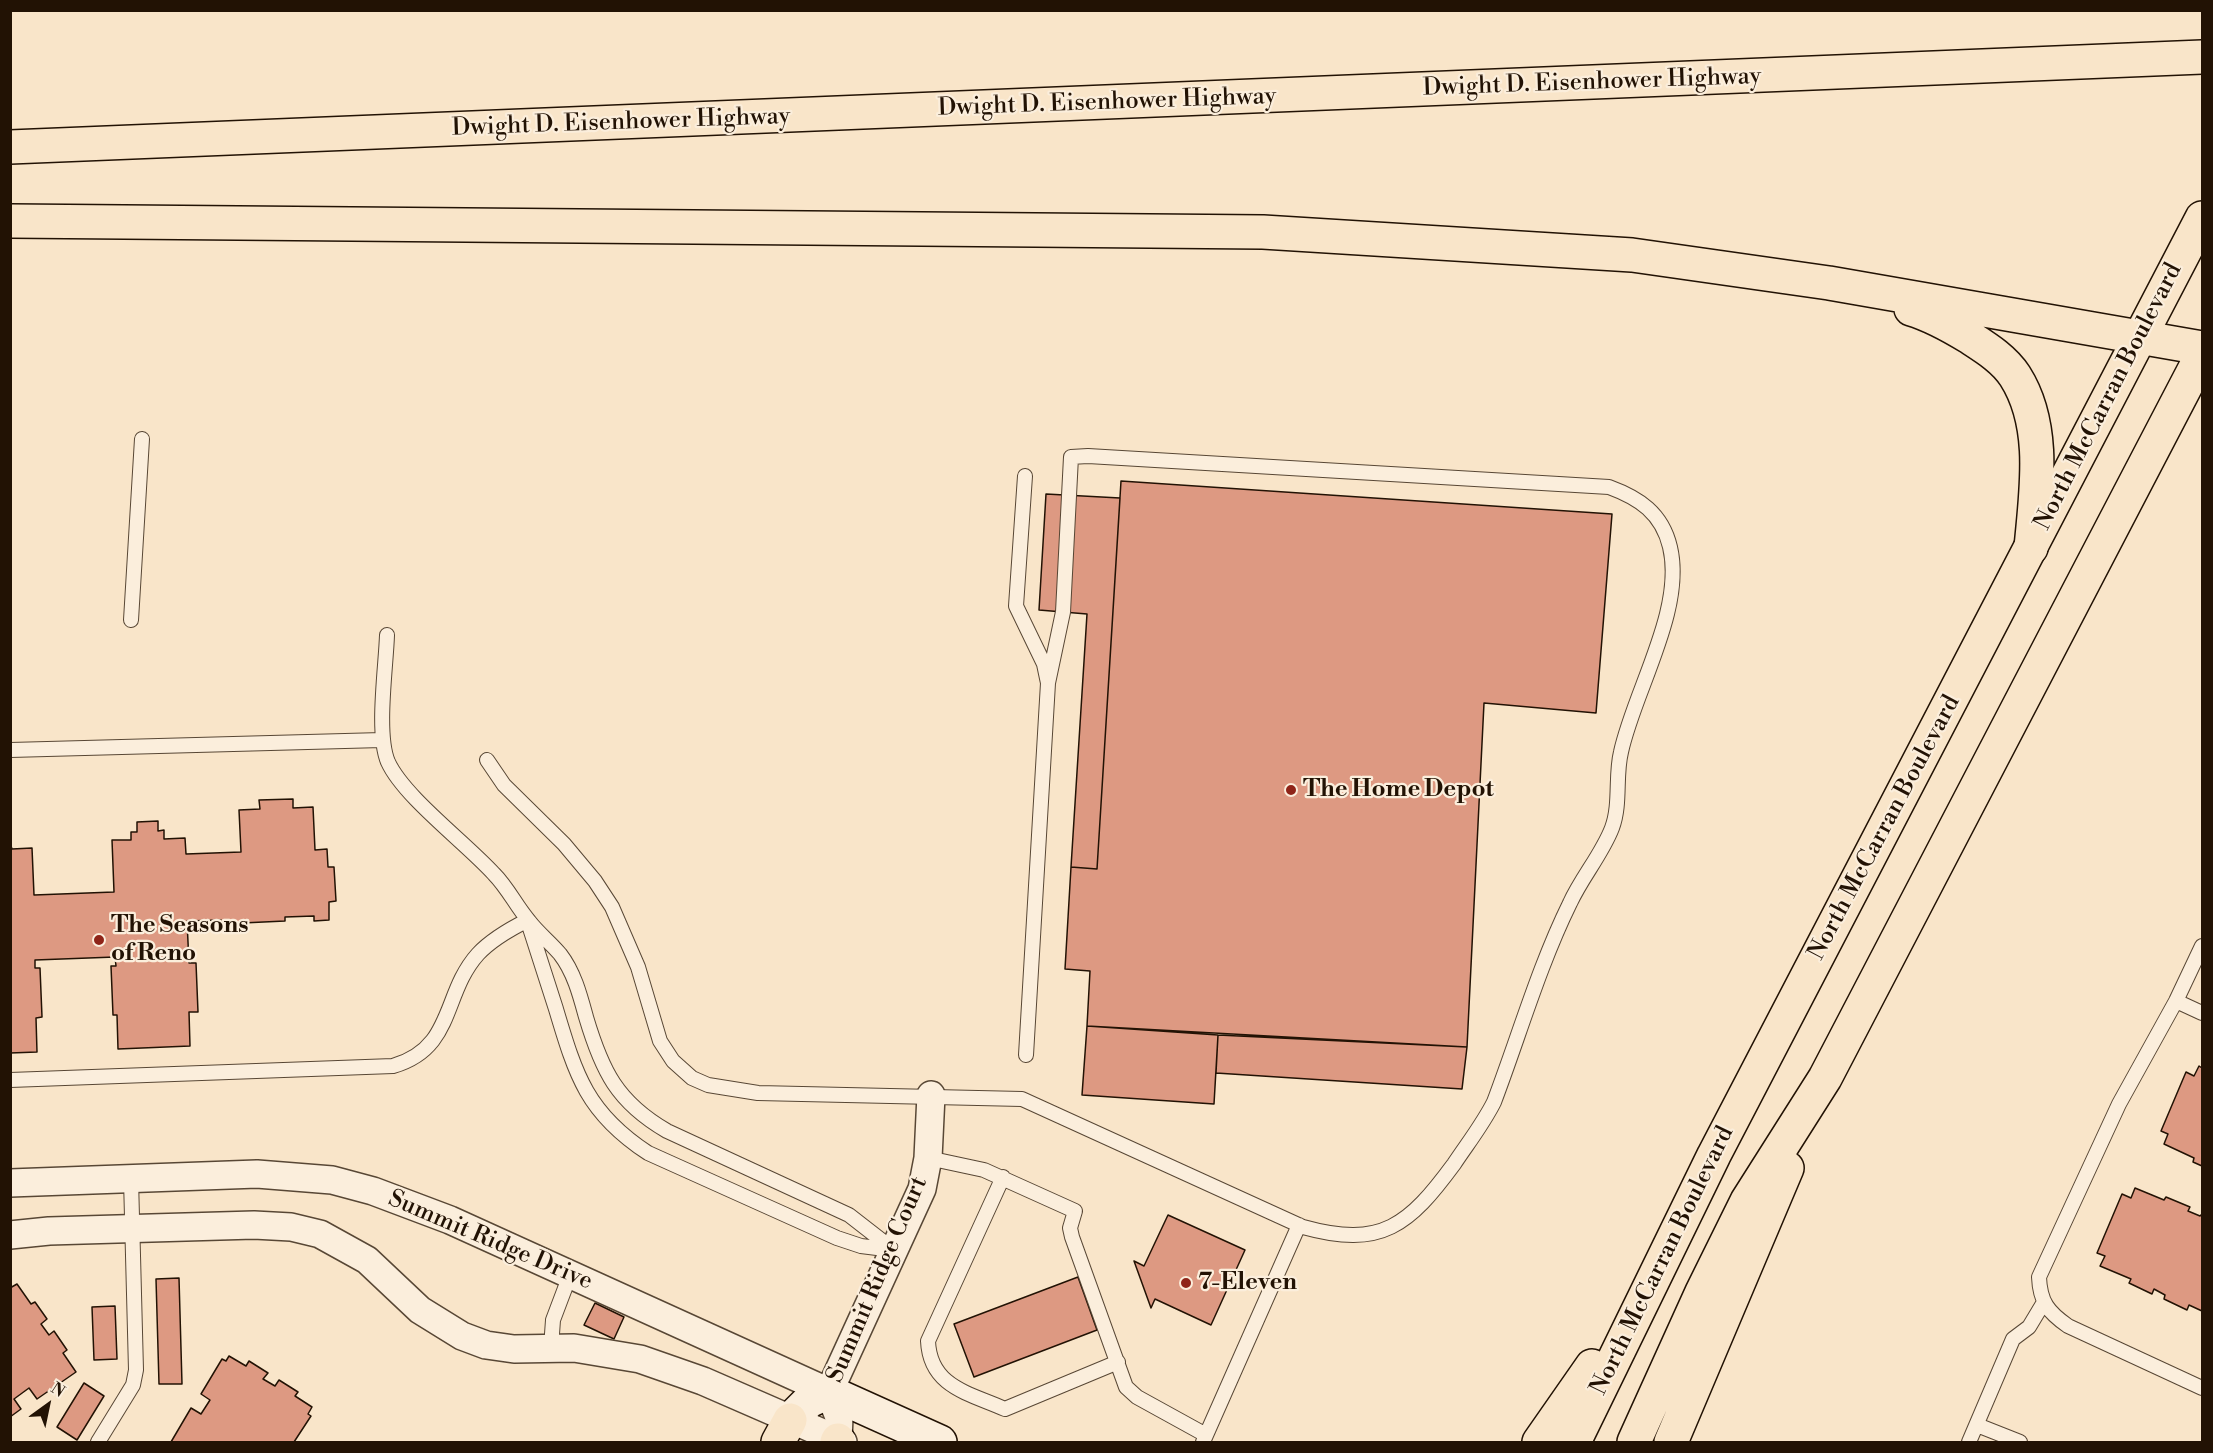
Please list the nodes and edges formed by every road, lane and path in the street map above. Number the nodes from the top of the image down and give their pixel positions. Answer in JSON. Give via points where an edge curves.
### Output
{"nodes":[{"id":1,"x":2202,"y":57,"type":"edge"},
{"id":2,"x":10,"y":147,"type":"edge"},
{"id":3,"x":2202,"y":218,"type":"edge"},
{"id":4,"x":10,"y":220,"type":"edge"},
{"id":5,"x":1829,"y":283,"type":"junction"},
{"id":6,"x":2141,"y":337,"type":"junction"},
{"id":7,"x":2202,"y":348,"type":"edge"},
{"id":8,"x":2202,"y":355,"type":"edge"},
{"id":9,"x":142,"y":439,"type":"dead end"},
{"id":10,"x":1025,"y":476,"type":"dead end"},
{"id":11,"x":2031,"y":548,"type":"junction"},
{"id":12,"x":131,"y":620,"type":"dead end"},
{"id":13,"x":387,"y":635,"type":"dead end"},
{"id":14,"x":1048,"y":683,"type":"junction"},
{"id":15,"x":382,"y":740,"type":"junction"},
{"id":16,"x":10,"y":750,"type":"edge"},
{"id":17,"x":487,"y":760,"type":"dead end"},
{"id":18,"x":528,"y":920,"type":"junction"},
{"id":19,"x":2202,"y":946,"type":"edge"},
{"id":20,"x":2176,"y":1001,"type":"junction"},
{"id":21,"x":2202,"y":1012,"type":"edge"},
{"id":22,"x":1026,"y":1055,"type":"dead end"},
{"id":23,"x":1825,"y":1078,"type":"junction"},
{"id":24,"x":10,"y":1080,"type":"edge"},
{"id":25,"x":931,"y":1095,"type":"junction"},
{"id":26,"x":928,"y":1158,"type":"junction"},
{"id":27,"x":1003,"y":1177,"type":"junction"},
{"id":28,"x":131,"y":1179,"type":"junction"},
{"id":29,"x":10,"y":1183,"type":"edge"},
{"id":30,"x":1299,"y":1225,"type":"junction"},
{"id":31,"x":132,"y":1229,"type":"junction"},
{"id":32,"x":10,"y":1235,"type":"edge"},
{"id":33,"x":894,"y":1250,"type":"junction"},
{"id":34,"x":570,"y":1275,"type":"junction"},
{"id":35,"x":1653,"y":1278,"type":"junction"},
{"id":36,"x":2044,"y":1302,"type":"junction"},
{"id":37,"x":551,"y":1348,"type":"junction"},
{"id":38,"x":1118,"y":1362,"type":"junction"},
{"id":39,"x":2202,"y":1388,"type":"edge"},
{"id":40,"x":829,"y":1392,"type":"junction"},
{"id":41,"x":1977,"y":1425,"type":"junction"},
{"id":42,"x":784,"y":1432,"type":"edge"},
{"id":43,"x":1204,"y":1439,"type":"edge"},
{"id":44,"x":840,"y":1442,"type":"edge"},
{"id":45,"x":98,"y":1443,"type":"edge"},
{"id":46,"x":939,"y":1443,"type":"edge"},
{"id":47,"x":1539,"y":1443,"type":"edge"},
{"id":48,"x":1574,"y":1443,"type":"edge"},
{"id":49,"x":1634,"y":1443,"type":"edge"},
{"id":50,"x":1671,"y":1443,"type":"edge"},
{"id":51,"x":1969,"y":1443,"type":"edge"},
{"id":52,"x":2020,"y":1443,"type":"edge"}],
"edges":[{"from":1,"to":2,"type":"main road","name":"Dwight D. Eisenhower Highway"},
{"from":3,"to":6,"type":"main road","name":"North McCarran Boulevard"},
{"from":4,"to":5,"type":"main road","via":[[1263,232],[1632,255]]},
{"from":5,"to":6,"type":"main road"},
{"from":5,"to":11,"type":"main road","via":[[1922,312],[1991,351],[2014,375],[2028,402],[2036,453]]},
{"from":6,"to":7,"type":"main road"},
{"from":6,"to":11,"type":"main road","name":"North McCarran Boulevard"},
{"from":8,"to":23,"type":"main road","name":"North McCarran Boulevard"},
{"from":9,"to":12,"type":"lane"},
{"from":10,"to":14,"type":"lane","via":[[1016,606],[1044,664]]},
{"from":11,"to":35,"type":"main road","name":"North McCarran Boulevard","via":[[1719,1144]]},
{"from":13,"to":15,"type":"lane"},
{"from":14,"to":22,"type":"lane"},
{"from":14,"to":30,"type":"lane","via":[[1063,612],[1071,458],[1100,456],[1609,487],[1633,496],[1654,512],[1670,547],[1671,586],[1661,636],[1621,749],[1612,828],[1570,902],[1494,1102],[1431,1195],[1399,1223],[1351,1236]]},
{"from":15,"to":16,"type":"lane"},
{"from":15,"to":18,"type":"lane","via":[[398,778],[493,873]]},
{"from":17,"to":25,"type":"lane","via":[[504,785],[571,852],[612,907],[638,967],[660,1041],[673,1061],[692,1078],[718,1088],[758,1093]]},
{"from":18,"to":24,"type":"lane","via":[[493,940],[478,954],[466,970],[436,1038],[410,1061],[393,1066]]},
{"from":18,"to":33,"type":"lane","via":[[571,971],[600,1062],[626,1102],[667,1131],[849,1215]]},
{"from":18,"to":33,"type":"lane","via":[[573,1069],[586,1093],[626,1138],[648,1153],[837,1238]]},
{"from":19,"to":20,"type":"lane"},
{"from":20,"to":21,"type":"lane"},
{"from":20,"to":36,"type":"lane","via":[[2119,1104],[2039,1277]]},
{"from":23,"to":49,"type":"main road","name":"North McCarran Boulevard","via":[[1747,1201]]},
{"from":23,"to":50,"type":"main road"},
{"from":25,"to":26,"type":"street","name":"Summit Ridge Court"},
{"from":25,"to":30,"type":"lane","via":[[1004,1097],[1038,1104]]},
{"from":26,"to":27,"type":"lane"},
{"from":26,"to":33,"type":"street","name":"Summit Ridge Court","via":[[922,1189]]},
{"from":27,"to":38,"type":"lane","via":[[1075,1211],[1070,1228],[1072,1237]]},
{"from":27,"to":38,"type":"lane","via":[[928,1341],[929,1359],[937,1374],[953,1386],[1005,1409]]},
{"from":28,"to":29,"type":"street","name":"Summit Ridge Drive"},
{"from":28,"to":31,"type":"lane"},
{"from":28,"to":34,"type":"street","name":"Summit Ridge Drive","via":[[256,1174],[332,1180],[413,1205]]},
{"from":30,"to":43,"type":"lane"},
{"from":31,"to":32,"type":"street"},
{"from":31,"to":37,"type":"street","via":[[254,1225],[291,1227],[320,1234],[367,1260],[420,1310],[462,1336],[514,1349]]},
{"from":31,"to":45,"type":"lane","via":[[136,1370],[133,1385]]},
{"from":33,"to":40,"type":"street","name":"Summit Ridge Court"},
{"from":34,"to":37,"type":"lane","via":[[553,1320]]},
{"from":34,"to":40,"type":"street","name":"Summit Ridge Drive"},
{"from":35,"to":47,"type":"main road"},
{"from":35,"to":48,"type":"main road","name":"North McCarran Boulevard"},
{"from":36,"to":39,"type":"lane","via":[[2048,1312],[2068,1326]]},
{"from":36,"to":41,"type":"lane","via":[[2029,1327],[2013,1339]]},
{"from":37,"to":42,"type":"street","via":[[602,1351],[703,1380]]},
{"from":38,"to":43,"type":"lane","via":[[1126,1387],[1137,1397]]},
{"from":40,"to":42,"type":"street","name":"Summit Ridge Court","via":[[809,1401]]},
{"from":40,"to":44,"type":"street","name":"Summit Ridge Court","via":[[839,1417]]},
{"from":40,"to":46,"type":"street","name":"Summit Ridge Drive"},
{"from":41,"to":51,"type":"lane"},
{"from":41,"to":52,"type":"lane"},
{"from":42,"to":44,"type":"street"}]}
